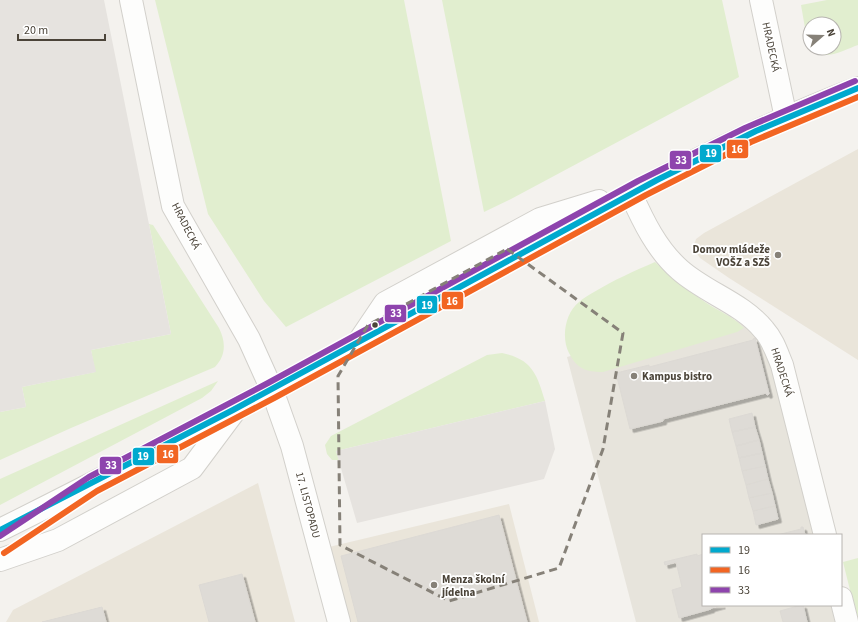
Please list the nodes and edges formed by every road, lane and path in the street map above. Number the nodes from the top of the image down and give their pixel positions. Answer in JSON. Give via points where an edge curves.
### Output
{"nodes":[{"id":1,"x":131,"y":0,"type":"edge"},
{"id":2,"x":761,"y":0,"type":"edge"},
{"id":3,"x":858,"y":88,"type":"edge"},
{"id":4,"x":786,"y":118,"type":"junction"},
{"id":5,"x":636,"y":191,"type":"junction"},
{"id":6,"x":272,"y":390,"type":"junction"},
{"id":7,"x":236,"y":409,"type":"junction"},
{"id":8,"x":94,"y":484,"type":"junction"},
{"id":9,"x":0,"y":530,"type":"edge"},
{"id":10,"x":825,"y":534,"type":"edge"},
{"id":11,"x":0,"y":546,"type":"edge"},
{"id":12,"x":0,"y":560,"type":"edge"},
{"id":13,"x":842,"y":602,"type":"edge"},
{"id":14,"x":339,"y":622,"type":"edge"},
{"id":15,"x":847,"y":622,"type":"edge"}],
"edges":[{"from":1,"to":6,"type":"street","name":"HRADECKÁ","via":[[173,206],[249,339]]},
{"from":2,"to":4,"type":"street","name":"HRADECKÁ"},
{"from":3,"to":4,"type":"street"},
{"from":4,"to":5,"type":"street"},
{"from":5,"to":6,"type":"street"},
{"from":5,"to":10,"type":"street","name":"HRADECKÁ","via":[[643,222],[670,261],[697,284],[755,320],[776,348]]},
{"from":6,"to":7,"type":"street"},
{"from":6,"to":14,"type":"street","name":"17. LISTOPADU","via":[[294,453]]},
{"from":7,"to":8,"type":"street"},
{"from":7,"to":12,"type":"street","via":[[192,468],[58,540]]},
{"from":8,"to":9,"type":"street"},
{"from":8,"to":11,"type":"street"},
{"from":13,"to":15,"type":"street"}]}
